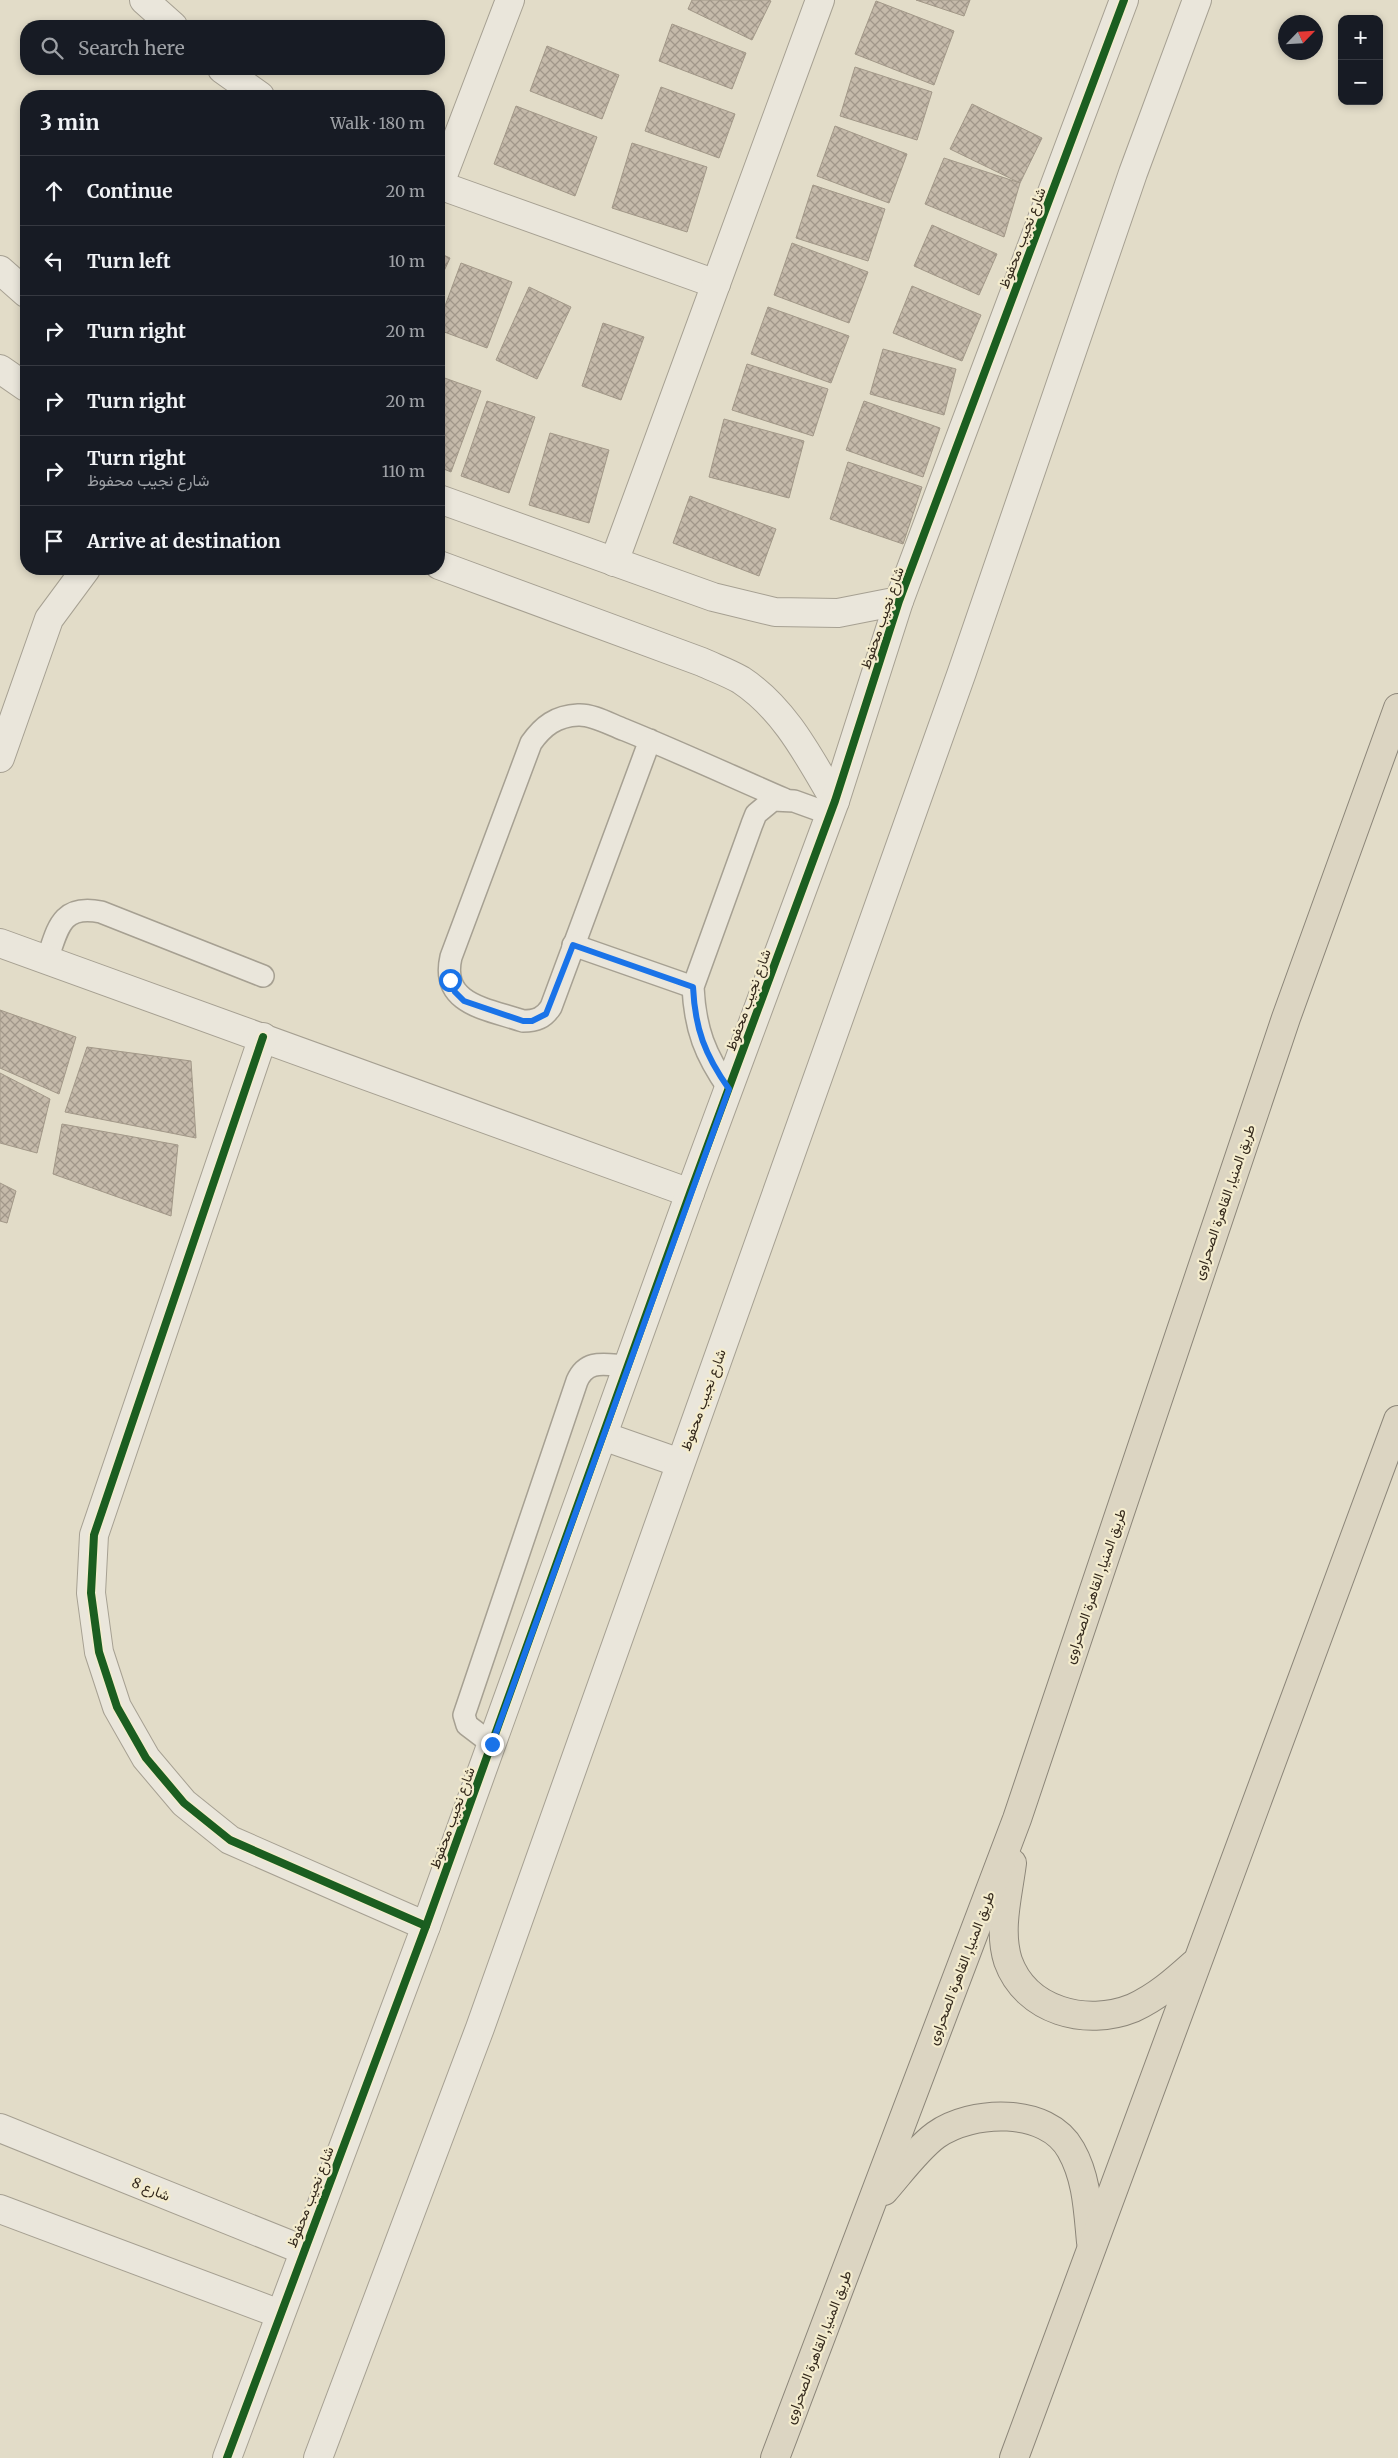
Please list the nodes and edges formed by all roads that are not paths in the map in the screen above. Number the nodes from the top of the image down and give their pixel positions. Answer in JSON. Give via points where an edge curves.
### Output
{"nodes":[{"id":1,"x":144,"y":0,"type":"edge"},
{"id":2,"x":510,"y":0,"type":"edge"},
{"id":3,"x":820,"y":0,"type":"edge"},
{"id":4,"x":1124,"y":0,"type":"edge"},
{"id":5,"x":1198,"y":0,"type":"edge"},
{"id":6,"x":166,"y":20,"type":"edge"},
{"id":7,"x":230,"y":75,"type":"edge"},
{"id":8,"x":252,"y":90,"type":"edge"},
{"id":9,"x":445,"y":170,"type":"edge"},
{"id":10,"x":445,"y":188,"type":"edge"},
{"id":11,"x":0,"y":270,"type":"edge"},
{"id":12,"x":716,"y":284,"type":"junction"},
{"id":13,"x":20,"y":287,"type":"edge"},
{"id":14,"x":0,"y":369,"type":"edge"},
{"id":15,"x":20,"y":383,"type":"edge"},
{"id":16,"x":445,"y":501,"type":"edge"},
{"id":17,"x":614,"y":562,"type":"junction"},
{"id":18,"x":445,"y":566,"type":"edge"},
{"id":19,"x":82,"y":575,"type":"edge"},
{"id":20,"x":899,"y":601,"type":"junction"},
{"id":21,"x":1398,"y":708,"type":"edge"},
{"id":22,"x":650,"y":740,"type":"junction"},
{"id":23,"x":0,"y":757,"type":"edge"},
{"id":24,"x":784,"y":799,"type":"junction"},
{"id":25,"x":833,"y":808,"type":"junction"},
{"id":26,"x":0,"y":943,"type":"edge"},
{"id":27,"x":573,"y":945,"type":"junction"},
{"id":28,"x":47,"y":960,"type":"junction"},
{"id":29,"x":263,"y":976,"type":"dead end"},
{"id":30,"x":693,"y":987,"type":"junction"},
{"id":31,"x":263,"y":1038,"type":"junction"},
{"id":32,"x":729,"y":1089,"type":"junction"},
{"id":33,"x":690,"y":1192,"type":"junction"},
{"id":34,"x":628,"y":1366,"type":"junction"},
{"id":35,"x":1398,"y":1420,"type":"edge"},
{"id":36,"x":603,"y":1436,"type":"junction"},
{"id":37,"x":680,"y":1463,"type":"junction"},
{"id":38,"x":492,"y":1744,"type":"junction"},
{"id":39,"x":1017,"y":1819,"type":"junction"},
{"id":40,"x":426,"y":1926,"type":"junction"},
{"id":41,"x":1198,"y":1960,"type":"junction"},
{"id":42,"x":3,"y":2126,"type":"edge"},
{"id":43,"x":874,"y":2203,"type":"junction"},
{"id":44,"x":0,"y":2209,"type":"edge"},
{"id":45,"x":303,"y":2250,"type":"junction"},
{"id":46,"x":1092,"y":2252,"type":"junction"},
{"id":47,"x":280,"y":2314,"type":"junction"},
{"id":48,"x":226,"y":2458,"type":"edge"},
{"id":49,"x":318,"y":2458,"type":"edge"},
{"id":50,"x":775,"y":2458,"type":"edge"},
{"id":51,"x":1014,"y":2458,"type":"edge"}],
"edges":[{"from":1,"to":6,"type":"street"},
{"from":2,"to":9,"type":"street"},
{"from":3,"to":12,"type":"street"},
{"from":4,"to":20,"type":"street","name":"شارع نجيب محفوظ"},
{"from":5,"to":37,"type":"street","name":"شارع نجيب محفوظ","via":[[1133,173],[962,672]]},
{"from":7,"to":8,"type":"street"},
{"from":10,"to":12,"type":"street"},
{"from":11,"to":13,"type":"street"},
{"from":12,"to":17,"type":"street"},
{"from":14,"to":15,"type":"street"},
{"from":16,"to":17,"type":"street"},
{"from":17,"to":20,"type":"street","via":[[714,598],[775,612],[838,613]]},
{"from":18,"to":25,"type":"street","via":[[702,662],[741,680],[774,707],[800,742]]},
{"from":19,"to":23,"type":"street","via":[[49,619]]},
{"from":20,"to":25,"type":"street","name":"شارع نجيب محفوظ"},
{"from":21,"to":39,"type":"highway","name":"طريق المنيا, القاهرة الصحراوى","via":[[1286,1018]]},
{"from":22,"to":24,"type":"lane"},
{"from":22,"to":27,"type":"lane"},
{"from":22,"to":27,"type":"lane","via":[[580,715],[566,716],[540,731],[531,743],[451,957],[450,980],[464,1001],[523,1021],[532,1021],[546,1014],[550,1007]]},
{"from":24,"to":25,"type":"lane"},
{"from":24,"to":30,"type":"lane","via":[[773,800],[756,814]]},
{"from":25,"to":32,"type":"street","name":"شارع نجيب محفوظ"},
{"from":26,"to":28,"type":"street"},
{"from":27,"to":30,"type":"lane"},
{"from":28,"to":29,"type":"lane","via":[[58,926],[69,914],[85,909],[101,912]]},
{"from":28,"to":31,"type":"street"},
{"from":30,"to":32,"type":"lane","via":[[694,1015],[701,1041]]},
{"from":31,"to":33,"type":"street"},
{"from":31,"to":40,"type":"street","via":[[94,1535],[91,1593],[99,1652],[118,1707],[146,1758],[184,1803],[230,1840]]},
{"from":32,"to":33,"type":"street","name":"شارع نجيب محفوظ"},
{"from":33,"to":34,"type":"street","name":"شارع نجيب محفوظ"},
{"from":34,"to":36,"type":"street","name":"شارع نجيب محفوظ"},
{"from":34,"to":38,"type":"lane","via":[[591,1365],[582,1371],[577,1381],[464,1715],[466,1725]]},
{"from":35,"to":41,"type":"highway"},
{"from":36,"to":37,"type":"street"},
{"from":36,"to":38,"type":"street","name":"شارع نجيب محفوظ"},
{"from":37,"to":49,"type":"street","name":"شارع نجيب محفوظ","via":[[480,2028]]},
{"from":38,"to":40,"type":"street","name":"شارع نجيب محفوظ"},
{"from":39,"to":41,"type":"highway","via":[[1003,1929],[1008,1961],[1024,1990],[1048,2007],[1079,2016],[1108,2014],[1149,2000],[1169,1987]]},
{"from":39,"to":43,"type":"highway","name":"طريق المنيا, القاهرة الصحراوى"},
{"from":40,"to":45,"type":"street","name":"شارع نجيب محفوظ"},
{"from":41,"to":46,"type":"highway"},
{"from":42,"to":45,"type":"street","name":"شارع 8"},
{"from":43,"to":46,"type":"highway","via":[[936,2135],[951,2127],[966,2120],[999,2115],[1033,2122],[1054,2132],[1070,2148],[1086,2194]]},
{"from":43,"to":50,"type":"highway","name":"طريق المنيا, القاهرة الصحراوى"},
{"from":44,"to":47,"type":"street"},
{"from":45,"to":47,"type":"street","name":"شارع نجيب محفوظ"},
{"from":46,"to":51,"type":"highway"},
{"from":47,"to":48,"type":"street","name":"شارع نجيب محفوظ"}]}
